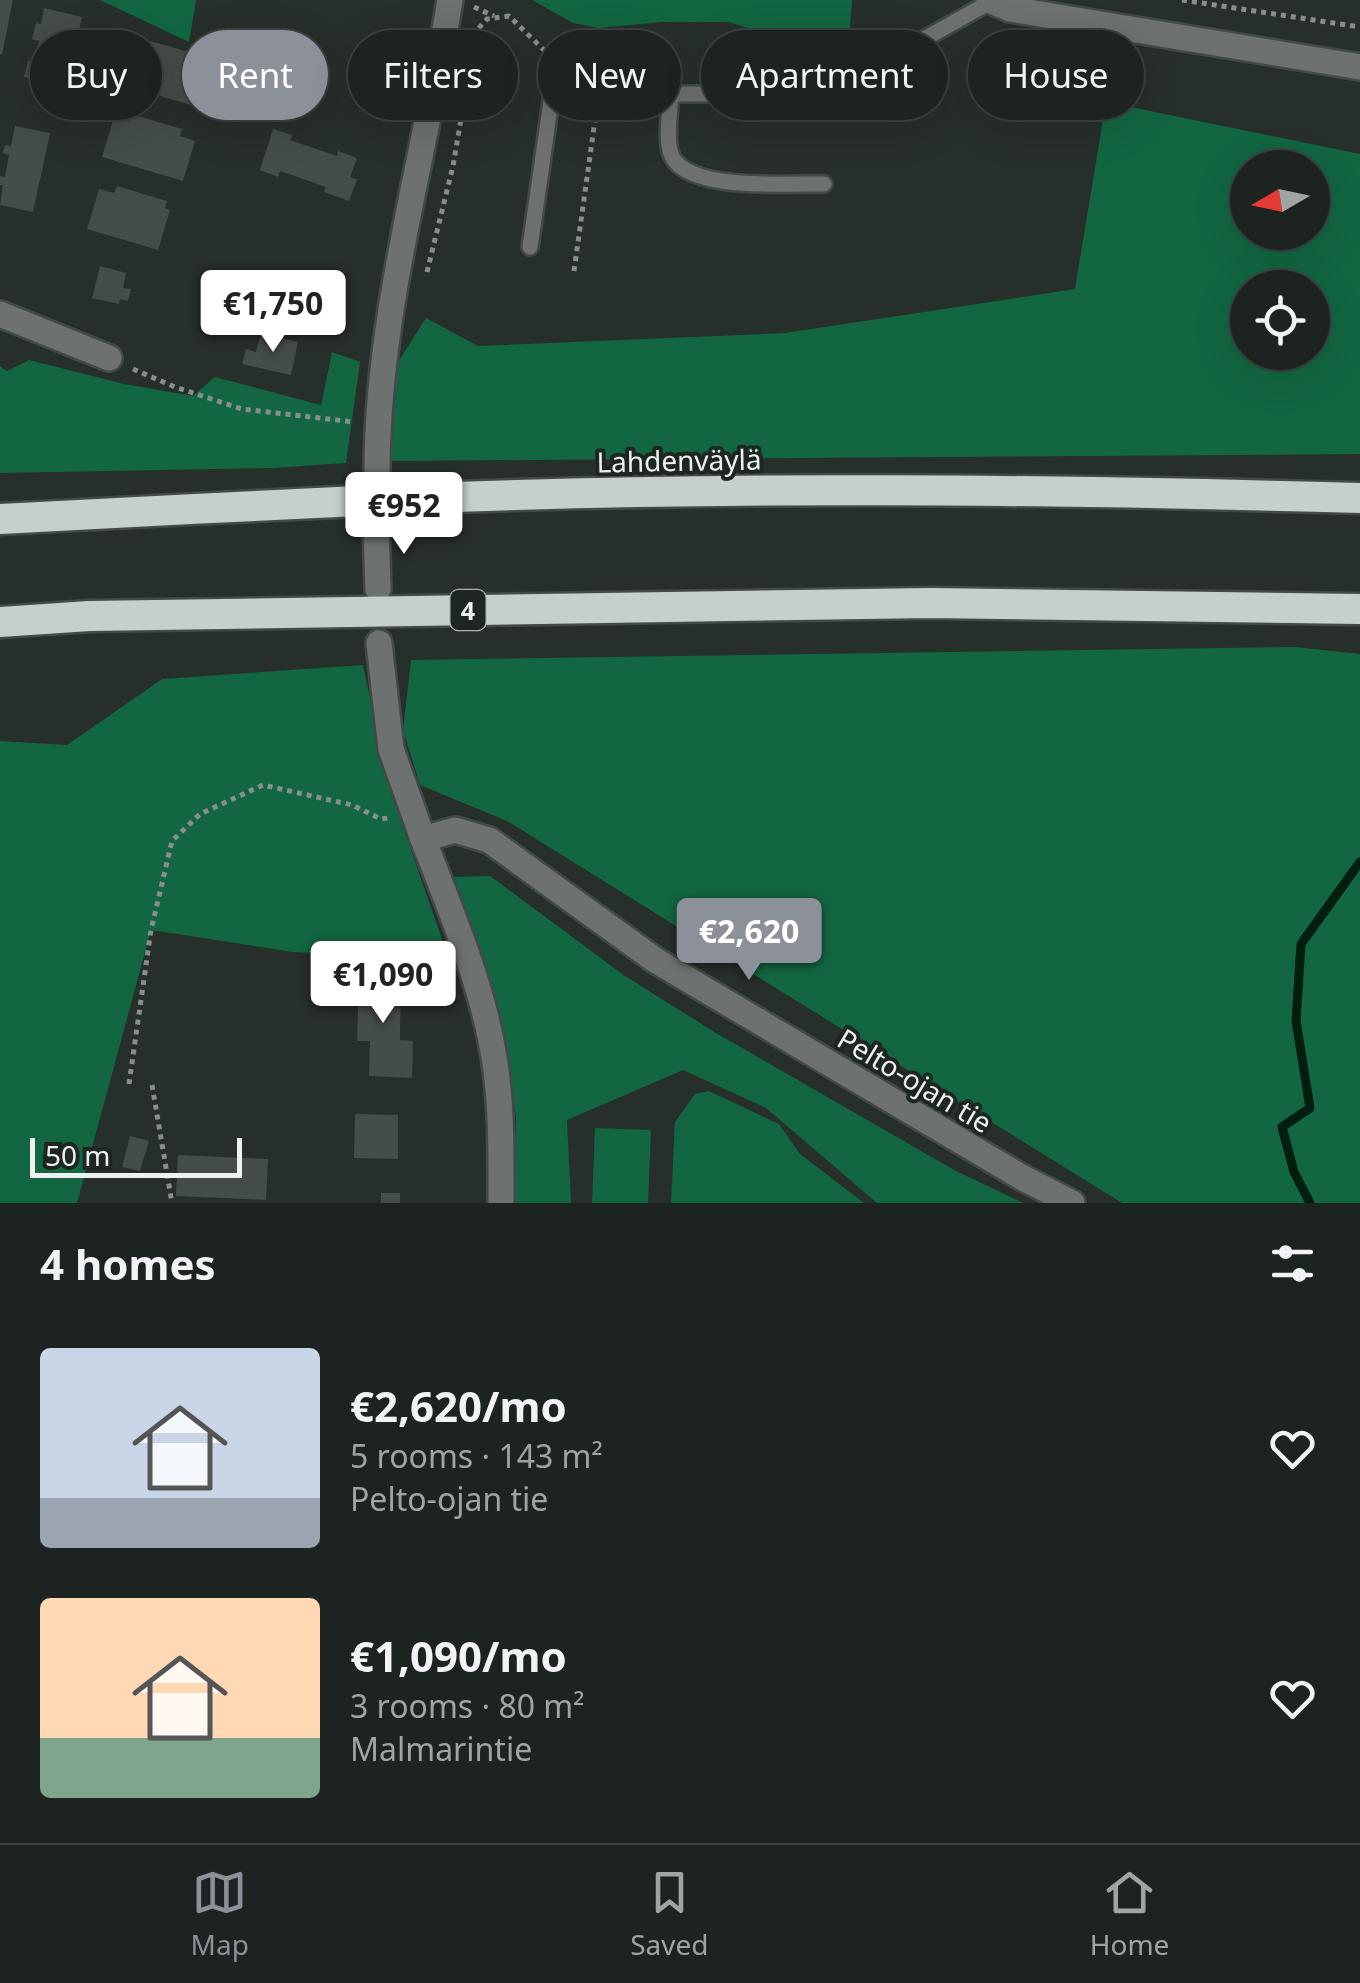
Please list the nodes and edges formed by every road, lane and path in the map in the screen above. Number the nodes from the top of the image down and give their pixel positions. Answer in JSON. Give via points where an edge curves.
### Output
{"nodes":[{"id":1,"x":450,"y":0,"type":"edge"},
{"id":2,"x":1182,"y":0,"type":"edge"},
{"id":3,"x":990,"y":1,"type":"edge"},
{"id":4,"x":1360,"y":27,"type":"edge"},
{"id":5,"x":1360,"y":67,"type":"edge"},
{"id":6,"x":681,"y":95,"type":"edge"},
{"id":7,"x":548,"y":120,"type":"edge"},
{"id":8,"x":594,"y":120,"type":"edge"},
{"id":9,"x":670,"y":120,"type":"edge"},
{"id":10,"x":824,"y":184,"type":"dead end"},
{"id":11,"x":530,"y":248,"type":"dead end"},
{"id":12,"x":574,"y":271,"type":"dead end"},
{"id":13,"x":0,"y":314,"type":"edge"},
{"id":14,"x":109,"y":358,"type":"joint"},
{"id":15,"x":377,"y":425,"type":"junction"},
{"id":16,"x":377,"y":468,"type":"dead end"},
{"id":17,"x":1360,"y":498,"type":"edge"},
{"id":18,"x":0,"y":519,"type":"edge"},
{"id":19,"x":376,"y":527,"type":"dead end"},
{"id":20,"x":378,"y":588,"type":"dead end"},
{"id":21,"x":1360,"y":608,"type":"edge"},
{"id":22,"x":0,"y":622,"type":"edge"},
{"id":23,"x":379,"y":643,"type":"dead end"},
{"id":24,"x":413,"y":813,"type":"junction"},
{"id":25,"x":423,"y":838,"type":"junction"},
{"id":26,"x":129,"y":1084,"type":"dead end"},
{"id":27,"x":152,"y":1085,"type":"dead end"},
{"id":28,"x":172,"y":1203,"type":"edge"},
{"id":29,"x":501,"y":1203,"type":"edge"},
{"id":30,"x":1072,"y":1203,"type":"edge"}],
"edges":[{"from":1,"to":15,"type":"street","via":[[392,290]]},
{"from":2,"to":4,"type":"path"},
{"from":3,"to":5,"type":"street"},
{"from":3,"to":6,"type":"lane","via":[[826,91]]},
{"from":7,"to":11,"type":"lane"},
{"from":8,"to":12,"type":"path"},
{"from":9,"to":10,"type":"lane","via":[[669,148],[683,170],[698,177]]},
{"from":13,"to":14,"type":"street"},
{"from":14,"to":15,"type":"path","via":[[242,409]]},
{"from":15,"to":16,"type":"street"},
{"from":17,"to":18,"type":"highway","name":"Lahdenväylä","via":[[760,491],[403,499]]},
{"from":19,"to":20,"type":"street"},
{"from":21,"to":22,"type":"highway","number":"4","via":[[930,603]]},
{"from":23,"to":24,"type":"street","via":[[391,749]]},
{"from":24,"to":25,"type":"street"},
{"from":24,"to":26,"type":"path","via":[[381,819],[352,805],[263,785],[200,814],[172,841],[151,930]]},
{"from":25,"to":29,"type":"street","via":[[468,958],[494,1056]]},
{"from":25,"to":30,"type":"street","name":"Pelto-ojan tie","via":[[455,830],[490,840],[656,960]]},
{"from":27,"to":28,"type":"path"}]}
